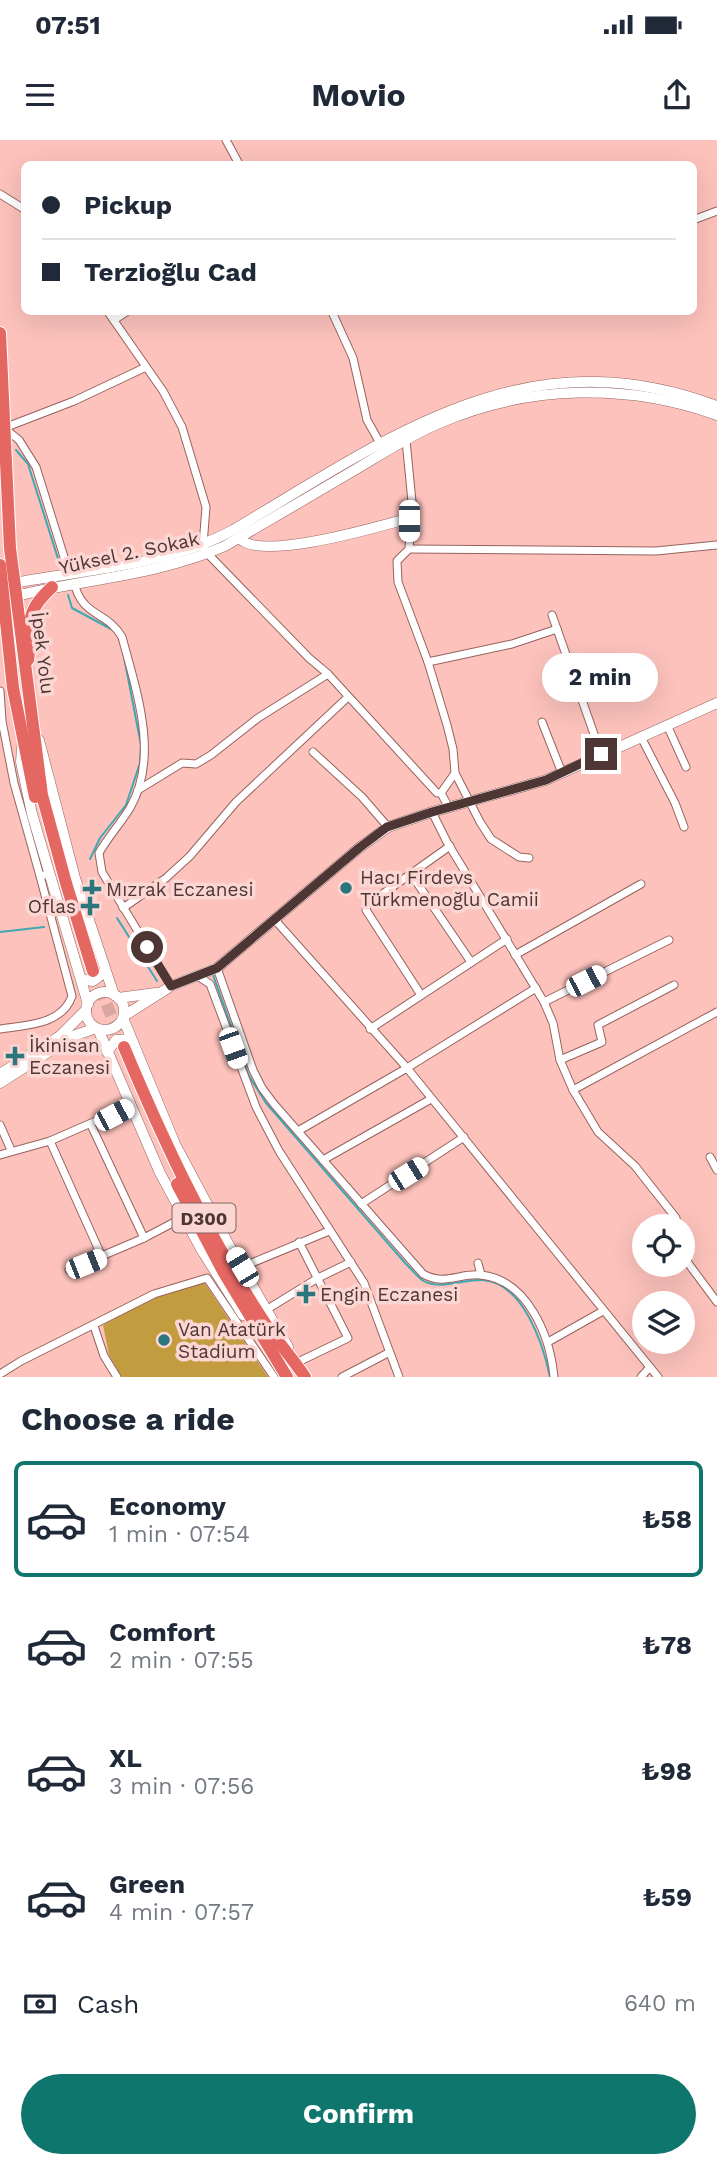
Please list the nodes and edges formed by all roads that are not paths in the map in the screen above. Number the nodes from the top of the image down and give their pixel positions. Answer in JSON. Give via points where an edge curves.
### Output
{"nodes":[{"id":1,"x":226,"y":140,"type":"edge"},
{"id":2,"x":237,"y":161,"type":"edge"},
{"id":3,"x":0,"y":194,"type":"edge"},
{"id":4,"x":21,"y":207,"type":"edge"},
{"id":5,"x":717,"y":211,"type":"edge"},
{"id":6,"x":697,"y":218,"type":"edge"},
{"id":7,"x":110,"y":315,"type":"edge"},
{"id":8,"x":122,"y":315,"type":"edge"},
{"id":9,"x":333,"y":315,"type":"edge"},
{"id":10,"x":114,"y":320,"type":"junction"},
{"id":11,"x":0,"y":333,"type":"edge"},
{"id":12,"x":146,"y":367,"type":"junction"},
{"id":13,"x":717,"y":406,"type":"edge"},
{"id":14,"x":717,"y":415,"type":"edge"},
{"id":15,"x":4,"y":428,"type":"junction"},
{"id":16,"x":407,"y":440,"type":"junction"},
{"id":17,"x":380,"y":443,"type":"junction"},
{"id":18,"x":409,"y":521,"type":"junction"},
{"id":19,"x":236,"y":534,"type":"junction"},
{"id":20,"x":717,"y":545,"type":"edge"},
{"id":21,"x":409,"y":549,"type":"junction"},
{"id":22,"x":206,"y":550,"type":"junction"},
{"id":23,"x":0,"y":565,"type":"edge"},
{"id":24,"x":69,"y":573,"type":"junction"},
{"id":25,"x":75,"y":583,"type":"junction"},
{"id":26,"x":52,"y":587,"type":"junction"},
{"id":27,"x":6,"y":591,"type":"edge"},
{"id":28,"x":552,"y":615,"type":"dead end"},
{"id":29,"x":557,"y":629,"type":"junction"},
{"id":30,"x":5,"y":662,"type":"edge"},
{"id":31,"x":428,"y":662,"type":"junction"},
{"id":32,"x":327,"y":674,"type":"junction"},
{"id":33,"x":25,"y":675,"type":"junction"},
{"id":34,"x":0,"y":691,"type":"edge"},
{"id":35,"x":348,"y":697,"type":"junction"},
{"id":36,"x":717,"y":704,"type":"edge"},
{"id":37,"x":542,"y":722,"type":"dead end"},
{"id":38,"x":667,"y":725,"type":"junction"},
{"id":39,"x":23,"y":737,"type":"junction"},
{"id":40,"x":641,"y":737,"type":"junction"},
{"id":41,"x":3,"y":745,"type":"edge"},
{"id":42,"x":313,"y":752,"type":"dead end"},
{"id":43,"x":601,"y":754,"type":"junction"},
{"id":44,"x":686,"y":767,"type":"dead end"},
{"id":45,"x":454,"y":773,"type":"junction"},
{"id":46,"x":562,"y":773,"type":"junction"},
{"id":47,"x":138,"y":790,"type":"junction"},
{"id":48,"x":441,"y":793,"type":"junction"},
{"id":49,"x":469,"y":802,"type":"junction"},
{"id":50,"x":449,"y":808,"type":"junction"},
{"id":51,"x":432,"y":812,"type":"junction"},
{"id":52,"x":387,"y":827,"type":"junction"},
{"id":53,"x":684,"y":827,"type":"dead end"},
{"id":54,"x":450,"y":846,"type":"junction"},
{"id":55,"x":529,"y":858,"type":"dead end"},
{"id":56,"x":411,"y":874,"type":"junction"},
{"id":57,"x":44,"y":875,"type":"junction"},
{"id":58,"x":641,"y":884,"type":"dead end"},
{"id":59,"x":123,"y":908,"type":"junction"},
{"id":60,"x":275,"y":920,"type":"junction"},
{"id":61,"x":507,"y":939,"type":"junction"},
{"id":62,"x":669,"y":940,"type":"dead end"},
{"id":63,"x":515,"y":955,"type":"junction"},
{"id":64,"x":471,"y":962,"type":"junction"},
{"id":65,"x":217,"y":968,"type":"junction"},
{"id":66,"x":91,"y":974,"type":"junction"},
{"id":67,"x":199,"y":976,"type":"junction"},
{"id":68,"x":674,"y":985,"type":"dead end"},
{"id":69,"x":171,"y":986,"type":"junction"},
{"id":70,"x":536,"y":988,"type":"junction"},
{"id":71,"x":160,"y":992,"type":"junction"},
{"id":72,"x":421,"y":995,"type":"junction"},
{"id":73,"x":116,"y":996,"type":"junction"},
{"id":74,"x":544,"y":1002,"type":"junction"},
{"id":75,"x":87,"y":1007,"type":"junction"},
{"id":76,"x":717,"y":1012,"type":"edge"},
{"id":77,"x":123,"y":1017,"type":"junction"},
{"id":78,"x":0,"y":1029,"type":"edge"},
{"id":79,"x":97,"y":1029,"type":"junction"},
{"id":80,"x":370,"y":1029,"type":"junction"},
{"id":81,"x":119,"y":1047,"type":"junction"},
{"id":82,"x":560,"y":1060,"type":"junction"},
{"id":83,"x":407,"y":1068,"type":"junction"},
{"id":84,"x":0,"y":1074,"type":"edge"},
{"id":85,"x":0,"y":1083,"type":"edge"},
{"id":86,"x":573,"y":1090,"type":"junction"},
{"id":87,"x":431,"y":1099,"type":"junction"},
{"id":88,"x":130,"y":1106,"type":"junction"},
{"id":89,"x":0,"y":1125,"type":"edge"},
{"id":90,"x":91,"y":1125,"type":"junction"},
{"id":91,"x":298,"y":1131,"type":"junction"},
{"id":92,"x":464,"y":1137,"type":"junction"},
{"id":93,"x":50,"y":1142,"type":"junction"},
{"id":94,"x":11,"y":1150,"type":"junction"},
{"id":95,"x":0,"y":1155,"type":"edge"},
{"id":96,"x":710,"y":1157,"type":"dead end"},
{"id":97,"x":323,"y":1160,"type":"junction"},
{"id":98,"x":717,"y":1170,"type":"edge"},
{"id":99,"x":361,"y":1204,"type":"junction"},
{"id":100,"x":673,"y":1214,"type":"edge"},
{"id":101,"x":184,"y":1217,"type":"junction"},
{"id":102,"x":329,"y":1231,"type":"junction"},
{"id":103,"x":144,"y":1238,"type":"junction"},
{"id":104,"x":299,"y":1242,"type":"junction"},
{"id":105,"x":102,"y":1257,"type":"junction"},
{"id":106,"x":351,"y":1262,"type":"junction"},
{"id":107,"x":478,"y":1263,"type":"dead end"},
{"id":108,"x":242,"y":1267,"type":"junction"},
{"id":109,"x":69,"y":1270,"type":"dead end"},
{"id":110,"x":695,"y":1272,"type":"edge"},
{"id":111,"x":481,"y":1275,"type":"junction"},
{"id":112,"x":318,"y":1278,"type":"junction"},
{"id":113,"x":717,"y":1302,"type":"edge"},
{"id":114,"x":266,"y":1310,"type":"junction"},
{"id":115,"x":603,"y":1311,"type":"junction"},
{"id":116,"x":94,"y":1326,"type":"junction"},
{"id":117,"x":548,"y":1342,"type":"junction"},
{"id":118,"x":266,"y":1345,"type":"junction"},
{"id":119,"x":388,"y":1353,"type":"junction"},
{"id":120,"x":296,"y":1363,"type":"junction"},
{"id":121,"x":650,"y":1367,"type":"junction"},
{"id":122,"x":0,"y":1374,"type":"edge"},
{"id":123,"x":117,"y":1377,"type":"edge"},
{"id":124,"x":274,"y":1377,"type":"edge"},
{"id":125,"x":287,"y":1377,"type":"edge"},
{"id":126,"x":305,"y":1377,"type":"edge"},
{"id":127,"x":342,"y":1377,"type":"edge"},
{"id":128,"x":399,"y":1377,"type":"edge"},
{"id":129,"x":554,"y":1377,"type":"edge"},
{"id":130,"x":641,"y":1377,"type":"edge"},
{"id":131,"x":658,"y":1377,"type":"edge"}],
"edges":[{"from":1,"to":2,"type":"street"},
{"from":3,"to":4,"type":"street"},
{"from":5,"to":6,"type":"street"},
{"from":7,"to":10,"type":"street"},
{"from":8,"to":10,"type":"street"},
{"from":9,"to":17,"type":"street","via":[[353,358],[367,421]]},
{"from":10,"to":12,"type":"street"},
{"from":11,"to":15,"type":"highway","name":"İpek Yolu"},
{"from":12,"to":15,"type":"street"},
{"from":12,"to":22,"type":"street","via":[[183,427],[206,508]]},
{"from":13,"to":17,"type":"street","via":[[620,384],[540,385],[462,404]]},
{"from":14,"to":16,"type":"street","via":[[643,396],[563,393],[490,406],[441,422]]},
{"from":15,"to":24,"type":"street","via":[[19,440],[36,467]]},
{"from":15,"to":27,"type":"highway","name":"İpek Yolu"},
{"from":16,"to":18,"type":"street"},
{"from":16,"to":19,"type":"street"},
{"from":17,"to":19,"type":"street"},
{"from":18,"to":19,"type":"street","via":[[294,546],[247,545]]},
{"from":18,"to":21,"type":"street"},
{"from":19,"to":22,"type":"street","name":"Yüksel 2. Sokak"},
{"from":20,"to":21,"type":"street","via":[[656,551]]},
{"from":21,"to":31,"type":"street","via":[[397,561],[398,582]]},
{"from":22,"to":24,"type":"street","name":"Yüksel 2. Sokak"},
{"from":22,"to":25,"type":"street","name":"Yüksel 2. Sokak","via":[[174,564]]},
{"from":22,"to":32,"type":"street"},
{"from":23,"to":27,"type":"highway","name":"İpek Yolu"},
{"from":24,"to":27,"type":"street","name":"Yüksel 2. Sokak"},
{"from":25,"to":26,"type":"street","name":"Yüksel 2. Sokak"},
{"from":25,"to":47,"type":"street","via":[[83,604],[122,636],[145,738]]},
{"from":26,"to":27,"type":"street","name":"Yüksel 2. Sokak"},
{"from":26,"to":33,"type":"highway","via":[[30,614]]},
{"from":27,"to":30,"type":"highway","name":"İpek Yolu"},
{"from":27,"to":33,"type":"highway","name":"İpek Yolu"},
{"from":28,"to":29,"type":"street"},
{"from":29,"to":31,"type":"street"},
{"from":29,"to":43,"type":"street"},
{"from":30,"to":39,"type":"highway","name":"İpek Yolu"},
{"from":31,"to":45,"type":"street","via":[[450,737]]},
{"from":32,"to":35,"type":"street"},
{"from":32,"to":47,"type":"street","via":[[211,755],[196,764],[182,763]]},
{"from":33,"to":66,"type":"highway","name":"İpek Yolu","via":[[42,795]]},
{"from":34,"to":41,"type":"street"},
{"from":35,"to":48,"type":"street"},
{"from":35,"to":59,"type":"street","via":[[236,802],[190,856]]},
{"from":36,"to":38,"type":"street"},
{"from":37,"to":46,"type":"street"},
{"from":38,"to":40,"type":"street"},
{"from":38,"to":44,"type":"street"},
{"from":39,"to":57,"type":"street","via":[[21,762]]},
{"from":39,"to":66,"type":"highway","name":"İpek Yolu","via":[[36,805]]},
{"from":40,"to":43,"type":"street"},
{"from":40,"to":53,"type":"street"},
{"from":41,"to":57,"type":"street"},
{"from":42,"to":52,"type":"street"},
{"from":43,"to":46,"type":"street"},
{"from":45,"to":48,"type":"street"},
{"from":45,"to":49,"type":"street"},
{"from":46,"to":49,"type":"street"},
{"from":47,"to":59,"type":"street","via":[[99,853],[102,872]]},
{"from":48,"to":50,"type":"street"},
{"from":49,"to":50,"type":"street"},
{"from":49,"to":55,"type":"street","via":[[491,839],[519,857]]},
{"from":50,"to":51,"type":"street"},
{"from":51,"to":52,"type":"street"},
{"from":51,"to":54,"type":"street"},
{"from":52,"to":60,"type":"street"},
{"from":54,"to":56,"type":"street"},
{"from":54,"to":61,"type":"street"},
{"from":56,"to":64,"type":"street"},
{"from":56,"to":72,"type":"street","via":[[366,910]]},
{"from":57,"to":66,"type":"street"},
{"from":57,"to":78,"type":"street","via":[[51,923],[72,996],[69,1006],[45,1023]]},
{"from":58,"to":63,"type":"street"},
{"from":59,"to":69,"type":"street"},
{"from":60,"to":65,"type":"street"},
{"from":60,"to":80,"type":"street"},
{"from":61,"to":63,"type":"street"},
{"from":61,"to":64,"type":"street"},
{"from":62,"to":74,"type":"street"},
{"from":63,"to":70,"type":"street"},
{"from":64,"to":72,"type":"street"},
{"from":65,"to":67,"type":"street"},
{"from":65,"to":91,"type":"street","via":[[258,1079]]},
{"from":66,"to":73,"type":"street"},
{"from":66,"to":75,"type":"street"},
{"from":67,"to":69,"type":"street"},
{"from":67,"to":102,"type":"street","via":[[210,984],[267,1129]]},
{"from":68,"to":82,"type":"street","via":[[598,1025],[602,1042]]},
{"from":69,"to":71,"type":"street"},
{"from":70,"to":74,"type":"street"},
{"from":70,"to":83,"type":"street"},
{"from":71,"to":73,"type":"street"},
{"from":71,"to":77,"type":"street"},
{"from":72,"to":80,"type":"street"},
{"from":73,"to":75,"type":"street","via":[[101,993]]},
{"from":73,"to":77,"type":"street"},
{"from":74,"to":82,"type":"street"},
{"from":75,"to":79,"type":"street","via":[[89,1021]]},
{"from":75,"to":84,"type":"street","via":[[60,1036]]},
{"from":76,"to":86,"type":"street"},
{"from":77,"to":79,"type":"street","via":[[110,1030]]},
{"from":77,"to":81,"type":"street"},
{"from":79,"to":81,"type":"street"},
{"from":79,"to":85,"type":"street","via":[[73,1036]]},
{"from":80,"to":83,"type":"street"},
{"from":81,"to":88,"type":"street"},
{"from":81,"to":108,"type":"street"},
{"from":81,"to":118,"type":"highway","number":"D300","via":[[138,1102],[186,1203]]},
{"from":81,"to":120,"type":"highway","number":"D300","via":[[210,1229],[260,1316]]},
{"from":82,"to":86,"type":"street"},
{"from":83,"to":87,"type":"street"},
{"from":83,"to":91,"type":"street"},
{"from":86,"to":100,"type":"street","via":[[598,1132],[635,1166]]},
{"from":87,"to":92,"type":"street"},
{"from":87,"to":97,"type":"street"},
{"from":88,"to":90,"type":"street"},
{"from":88,"to":101,"type":"street"},
{"from":89,"to":94,"type":"street"},
{"from":90,"to":93,"type":"street"},
{"from":90,"to":103,"type":"street"},
{"from":91,"to":97,"type":"street"},
{"from":92,"to":99,"type":"street"},
{"from":92,"to":115,"type":"street"},
{"from":93,"to":94,"type":"street"},
{"from":93,"to":105,"type":"street"},
{"from":94,"to":95,"type":"street"},
{"from":96,"to":98,"type":"street"},
{"from":97,"to":99,"type":"street"},
{"from":99,"to":111,"type":"street","via":[[433,1280]]},
{"from":101,"to":103,"type":"street"},
{"from":101,"to":118,"type":"street"},
{"from":102,"to":104,"type":"street"},
{"from":102,"to":106,"type":"street"},
{"from":103,"to":105,"type":"street"},
{"from":104,"to":108,"type":"street"},
{"from":104,"to":112,"type":"street"},
{"from":105,"to":109,"type":"street"},
{"from":106,"to":112,"type":"street"},
{"from":106,"to":119,"type":"street","via":[[364,1283]]},
{"from":107,"to":111,"type":"street"},
{"from":108,"to":114,"type":"street"},
{"from":110,"to":113,"type":"street"},
{"from":111,"to":117,"type":"street","via":[[507,1284],[525,1300]]},
{"from":112,"to":114,"type":"street"},
{"from":112,"to":120,"type":"street","via":[[348,1338]]},
{"from":114,"to":120,"type":"street"},
{"from":115,"to":117,"type":"street"},
{"from":115,"to":121,"type":"street"},
{"from":116,"to":122,"type":"street"},
{"from":116,"to":123,"type":"street"},
{"from":116,"to":124,"type":"street","via":[[154,1294],[207,1278]]},
{"from":117,"to":129,"type":"street"},
{"from":118,"to":125,"type":"highway","number":"D300"},
{"from":119,"to":127,"type":"street"},
{"from":119,"to":128,"type":"street"},
{"from":120,"to":126,"type":"highway","number":"D300"},
{"from":121,"to":130,"type":"street"},
{"from":121,"to":131,"type":"street"}]}
